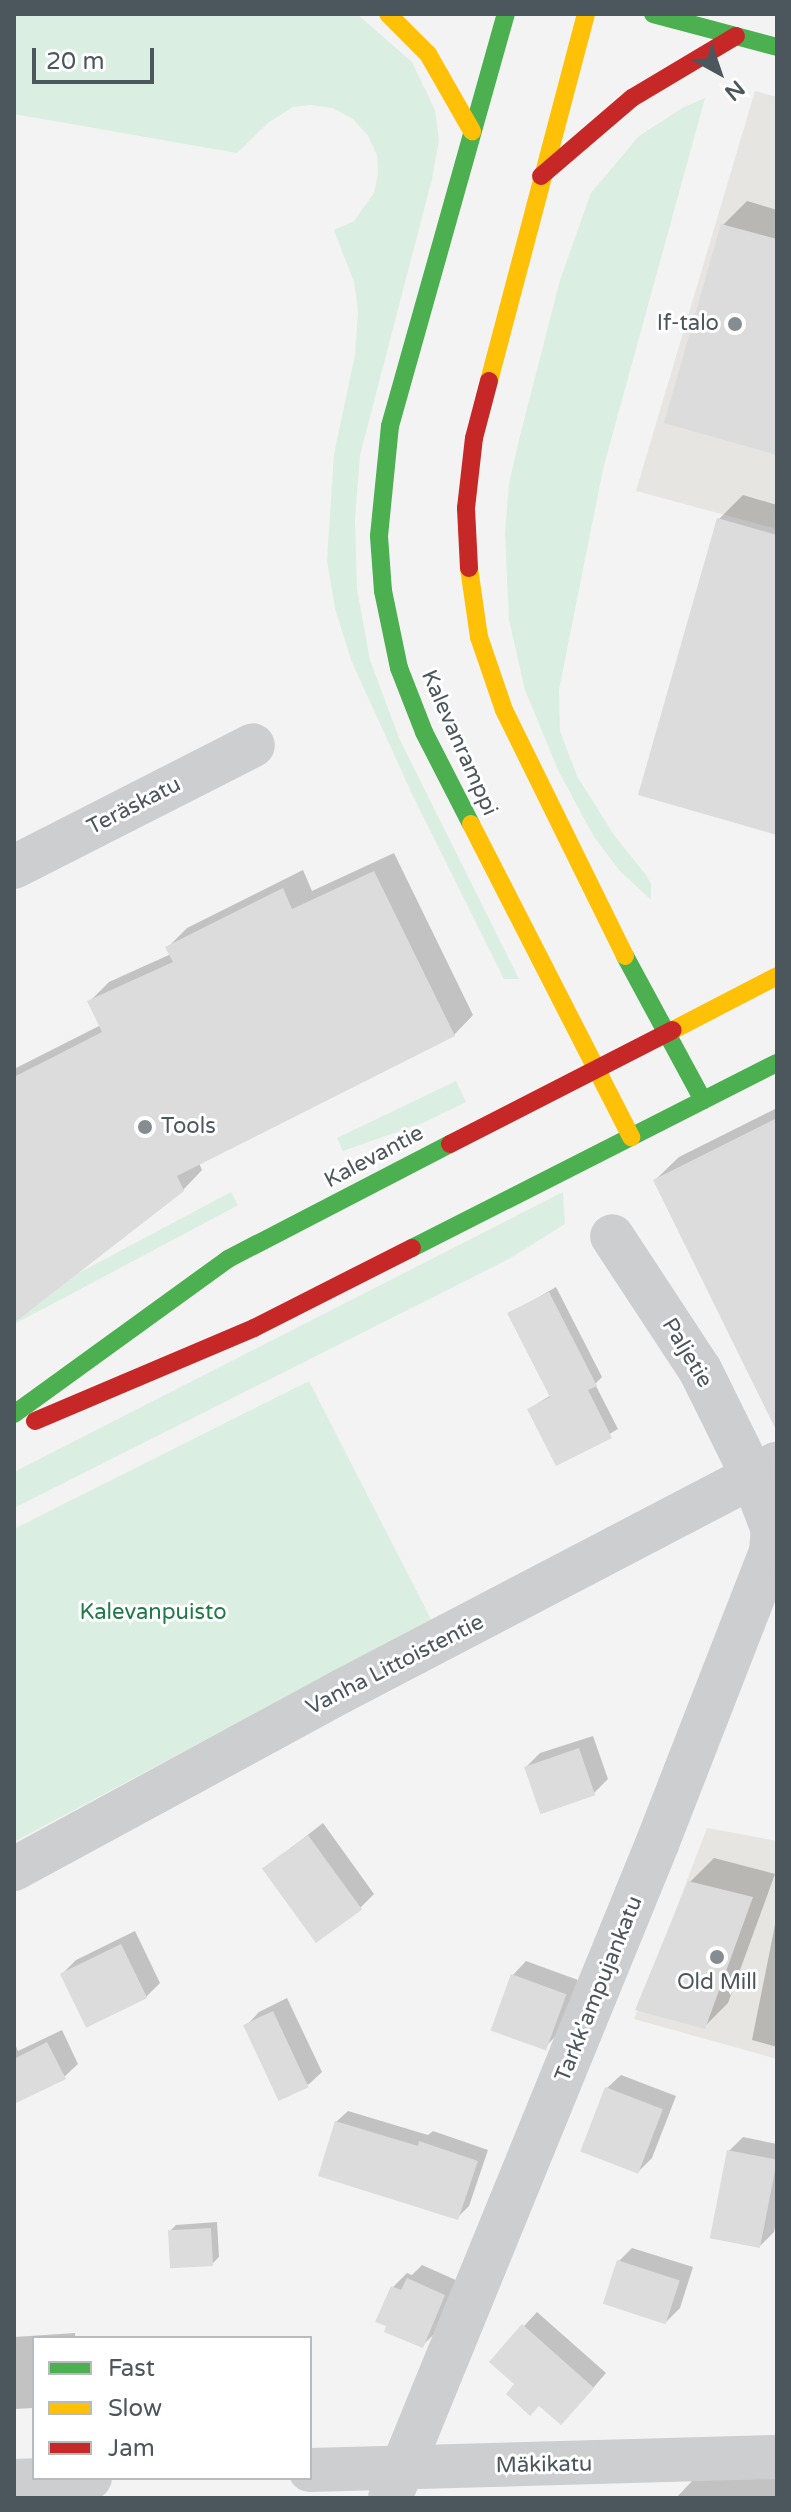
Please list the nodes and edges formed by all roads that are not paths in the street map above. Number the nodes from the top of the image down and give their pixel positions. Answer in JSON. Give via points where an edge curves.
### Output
{"nodes":[{"id":1,"x":388,"y":14,"type":"edge"},
{"id":2,"x":506,"y":14,"type":"edge"},
{"id":3,"x":586,"y":14,"type":"edge"},
{"id":4,"x":653,"y":14,"type":"edge"},
{"id":5,"x":736,"y":36,"type":"junction"},
{"id":6,"x":777,"y":47,"type":"edge"},
{"id":7,"x":472,"y":131,"type":"junction"},
{"id":8,"x":541,"y":176,"type":"junction"},
{"id":9,"x":253,"y":745,"type":"dead end"},
{"id":10,"x":14,"y":867,"type":"edge"},
{"id":11,"x":777,"y":976,"type":"edge"},
{"id":12,"x":666,"y":1032,"type":"junction"},
{"id":13,"x":777,"y":1063,"type":"edge"},
{"id":14,"x":596,"y":1069,"type":"junction"},
{"id":15,"x":703,"y":1100,"type":"junction"},
{"id":16,"x":631,"y":1137,"type":"junction"},
{"id":17,"x":612,"y":1236,"type":"dead end"},
{"id":18,"x":14,"y":1414,"type":"edge"},
{"id":19,"x":14,"y":1430,"type":"edge"},
{"id":20,"x":764,"y":1470,"type":"edge"},
{"id":21,"x":14,"y":1869,"type":"edge"},
{"id":22,"x":777,"y":2457,"type":"edge"},
{"id":23,"x":312,"y":2470,"type":"edge"},
{"id":24,"x":39,"y":2480,"type":"edge"},
{"id":25,"x":14,"y":2481,"type":"edge"},
{"id":26,"x":398,"y":2482,"type":"edge"}],
"edges":[{"from":1,"to":7,"type":"main road","via":[[428,54]]},
{"from":2,"to":7,"type":"main road","name":"Kalevanramppi"},
{"from":3,"to":8,"type":"main road"},
{"from":4,"to":5,"type":"main road"},
{"from":5,"to":6,"type":"main road"},
{"from":5,"to":8,"type":"main road","via":[[632,98]]},
{"from":7,"to":14,"type":"main road","name":"Kalevanramppi","via":[[390,426],[379,536],[383,591],[399,668],[424,732]]},
{"from":8,"to":12,"type":"main road","via":[[474,438],[466,508],[469,579],[479,637],[504,710]]},
{"from":9,"to":10,"type":"street","name":"Teräskatu"},
{"from":11,"to":12,"type":"main road","name":"Kalevantie"},
{"from":12,"to":14,"type":"main road","name":"Kalevantie"},
{"from":12,"to":15,"type":"main road"},
{"from":13,"to":15,"type":"main road"},
{"from":14,"to":16,"type":"main road","name":"Kalevanramppi"},
{"from":14,"to":18,"type":"main road","name":"Kalevantie","via":[[228,1259]]},
{"from":15,"to":16,"type":"main road"},
{"from":16,"to":19,"type":"main road","via":[[254,1328]]},
{"from":17,"to":20,"type":"street","name":"Paljetie"},
{"from":20,"to":21,"type":"street","name":"Vanha Littoistentie"},
{"from":20,"to":26,"type":"street","name":"Tarkk'ampujankatu","via":[[771,1551]]},
{"from":22,"to":26,"type":"street","name":"Mäkikatu"},
{"from":23,"to":26,"type":"street","name":"Mäkikatu"},
{"from":24,"to":25,"type":"street"}]}
